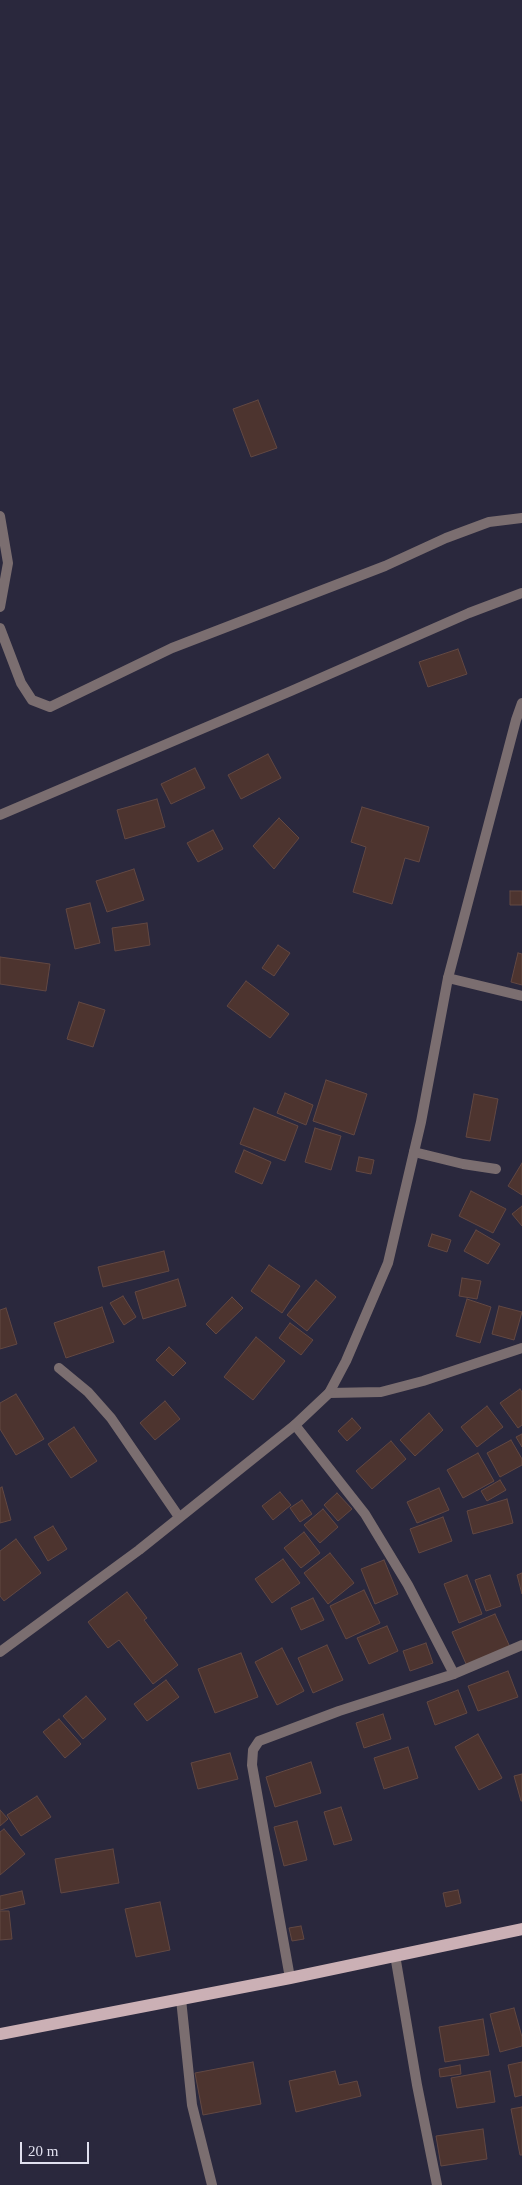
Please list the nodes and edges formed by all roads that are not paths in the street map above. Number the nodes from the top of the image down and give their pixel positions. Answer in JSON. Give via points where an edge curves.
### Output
{"nodes":[{"id":1,"x":0,"y":516,"type":"edge"},
{"id":2,"x":522,"y":518,"type":"edge"},
{"id":3,"x":522,"y":593,"type":"edge"},
{"id":4,"x":0,"y":607,"type":"edge"},
{"id":5,"x":0,"y":628,"type":"edge"},
{"id":6,"x":522,"y":703,"type":"edge"},
{"id":7,"x":0,"y":815,"type":"edge"},
{"id":8,"x":448,"y":978,"type":"junction"},
{"id":9,"x":522,"y":996,"type":"edge"},
{"id":10,"x":414,"y":1152,"type":"junction"},
{"id":11,"x":496,"y":1169,"type":"dead end"},
{"id":12,"x":522,"y":1348,"type":"edge"},
{"id":13,"x":59,"y":1368,"type":"dead end"},
{"id":14,"x":330,"y":1393,"type":"junction"},
{"id":15,"x":295,"y":1425,"type":"junction"},
{"id":16,"x":180,"y":1517,"type":"junction"},
{"id":17,"x":522,"y":1645,"type":"edge"},
{"id":18,"x":0,"y":1652,"type":"edge"},
{"id":19,"x":454,"y":1674,"type":"junction"},
{"id":20,"x":522,"y":1928,"type":"edge"},
{"id":21,"x":395,"y":1955,"type":"junction"},
{"id":22,"x":290,"y":1978,"type":"junction"},
{"id":23,"x":182,"y":1999,"type":"junction"},
{"id":24,"x":0,"y":2034,"type":"edge"},
{"id":25,"x":212,"y":2185,"type":"edge"},
{"id":26,"x":437,"y":2185,"type":"edge"}],
"edges":[{"from":1,"to":4,"type":"street","via":[[8,563]]},
{"from":2,"to":5,"type":"street","via":[[490,522],[446,538],[385,566],[172,648],[50,707],[32,700],[21,683]]},
{"from":3,"to":7,"type":"street"},
{"from":6,"to":8,"type":"street"},
{"from":8,"to":9,"type":"street"},
{"from":8,"to":10,"type":"street"},
{"from":10,"to":11,"type":"street"},
{"from":10,"to":14,"type":"street","via":[[388,1263]]},
{"from":12,"to":14,"type":"street","via":[[380,1392]]},
{"from":13,"to":16,"type":"street","via":[[112,1418]]},
{"from":14,"to":15,"type":"street"},
{"from":15,"to":16,"type":"street"},
{"from":15,"to":19,"type":"street","via":[[365,1514],[408,1584]]},
{"from":16,"to":18,"type":"street"},
{"from":17,"to":19,"type":"street"},
{"from":19,"to":22,"type":"street","via":[[338,1711],[259,1741],[253,1750],[252,1765]]},
{"from":20,"to":21,"type":"main road"},
{"from":21,"to":22,"type":"main road"},
{"from":21,"to":26,"type":"street"},
{"from":22,"to":23,"type":"main road"},
{"from":23,"to":24,"type":"main road"},
{"from":23,"to":25,"type":"street","via":[[192,2105]]}]}
